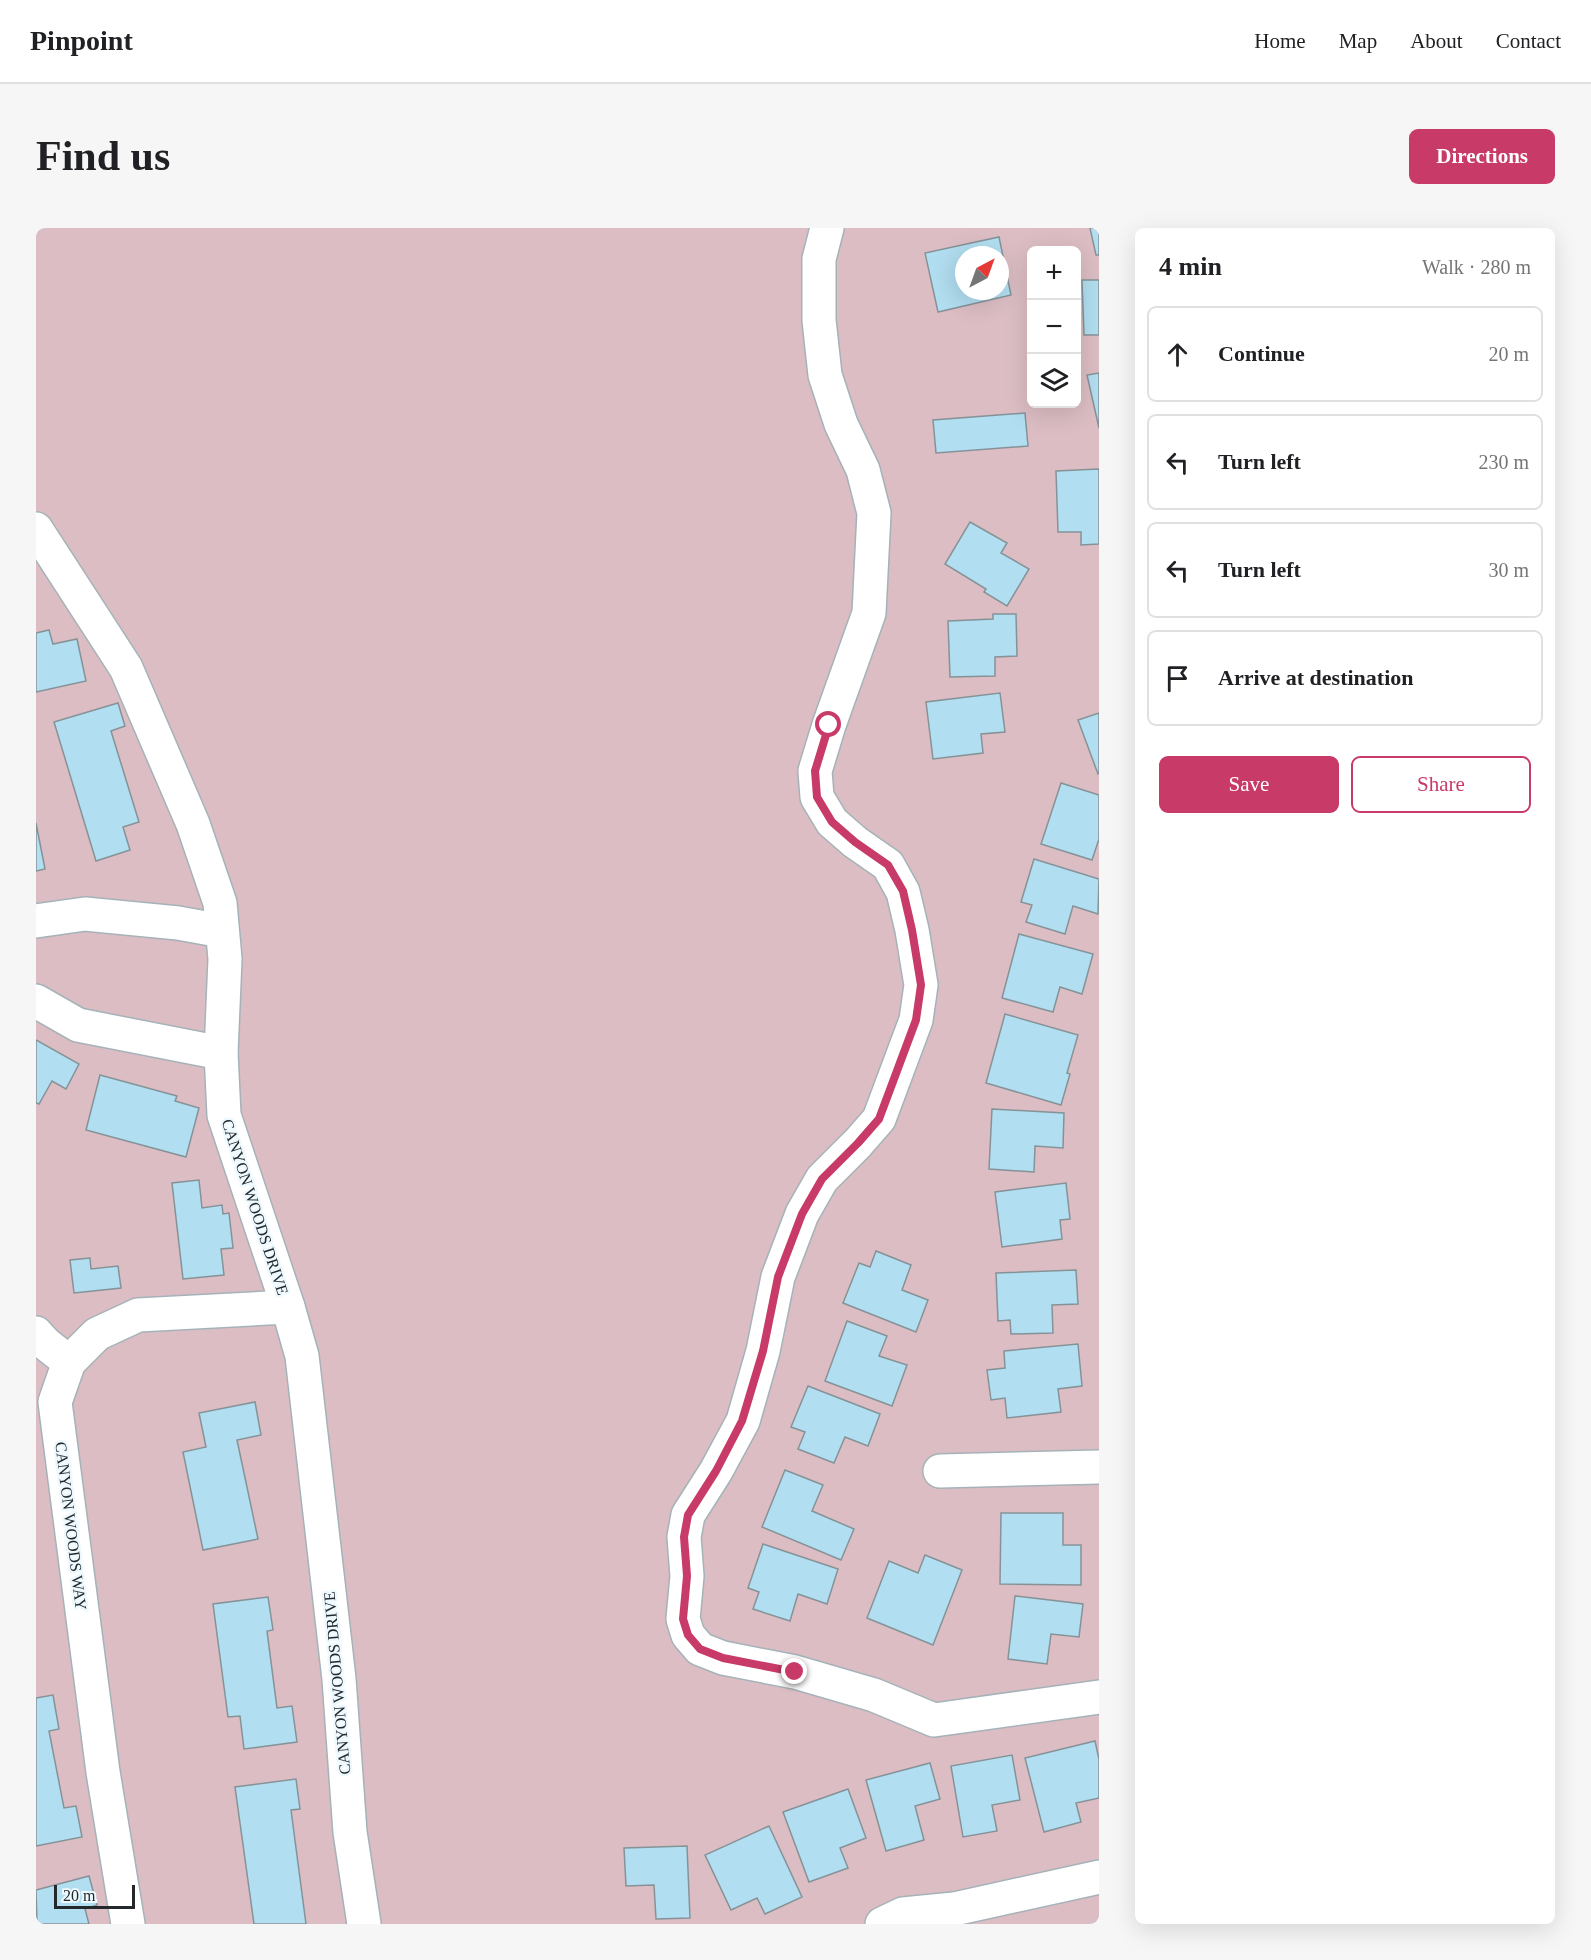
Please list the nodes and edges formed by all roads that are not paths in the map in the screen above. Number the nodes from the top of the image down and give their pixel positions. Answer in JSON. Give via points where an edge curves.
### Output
{"nodes":[{"id":1,"x":827,"y":228,"type":"edge"},
{"id":2,"x":36,"y":529,"type":"edge"},
{"id":3,"x":46,"y":563,"type":"edge"},
{"id":4,"x":36,"y":921,"type":"edge"},
{"id":5,"x":222,"y":931,"type":"junction"},
{"id":6,"x":36,"y":1001,"type":"edge"},
{"id":7,"x":220,"y":1053,"type":"junction"},
{"id":8,"x":288,"y":1307,"type":"junction"},
{"id":9,"x":36,"y":1333,"type":"edge"},
{"id":10,"x":69,"y":1362,"type":"junction"},
{"id":11,"x":1099,"y":1467,"type":"edge"},
{"id":12,"x":940,"y":1471,"type":"dead end"},
{"id":13,"x":1099,"y":1697,"type":"edge"},
{"id":14,"x":1099,"y":1877,"type":"edge"},
{"id":15,"x":128,"y":1924,"type":"edge"},
{"id":16,"x":364,"y":1924,"type":"edge"},
{"id":17,"x":882,"y":1924,"type":"edge"}],
"edges":[{"from":1,"to":13,"type":"street","via":[[819,259],[819,320],[825,375],[841,424],[863,470],[874,513],[869,613],[815,771],[817,797],[832,822],[888,865],[903,891],[921,985],[916,1020],[879,1119],[822,1179],[802,1214],[778,1277],[763,1351],[742,1421],[688,1515],[683,1619],[688,1635],[700,1649],[874,1695],[934,1720]]},
{"from":2,"to":3,"type":"street","name":"CANYON WOODS DRIVE"},
{"from":3,"to":5,"type":"street","name":"CANYON WOODS DRIVE","via":[[126,668],[193,824],[220,903]]},
{"from":4,"to":5,"type":"street","via":[[85,914]]},
{"from":5,"to":7,"type":"street","name":"CANYON WOODS DRIVE","via":[[225,959]]},
{"from":6,"to":7,"type":"street","via":[[78,1025]]},
{"from":7,"to":8,"type":"street","name":"CANYON WOODS DRIVE","via":[[224,1115]]},
{"from":8,"to":10,"type":"street","name":"CANYON WOODS WAY","via":[[138,1315],[96,1334]]},
{"from":8,"to":16,"type":"street","name":"CANYON WOODS DRIVE","via":[[302,1356],[339,1679],[350,1832]]},
{"from":9,"to":10,"type":"street"},
{"from":10,"to":15,"type":"street","name":"CANYON WOODS WAY","via":[[55,1402],[103,1772]]},
{"from":11,"to":12,"type":"street"},
{"from":14,"to":17,"type":"street","via":[[954,1909],[903,1914]]}]}
